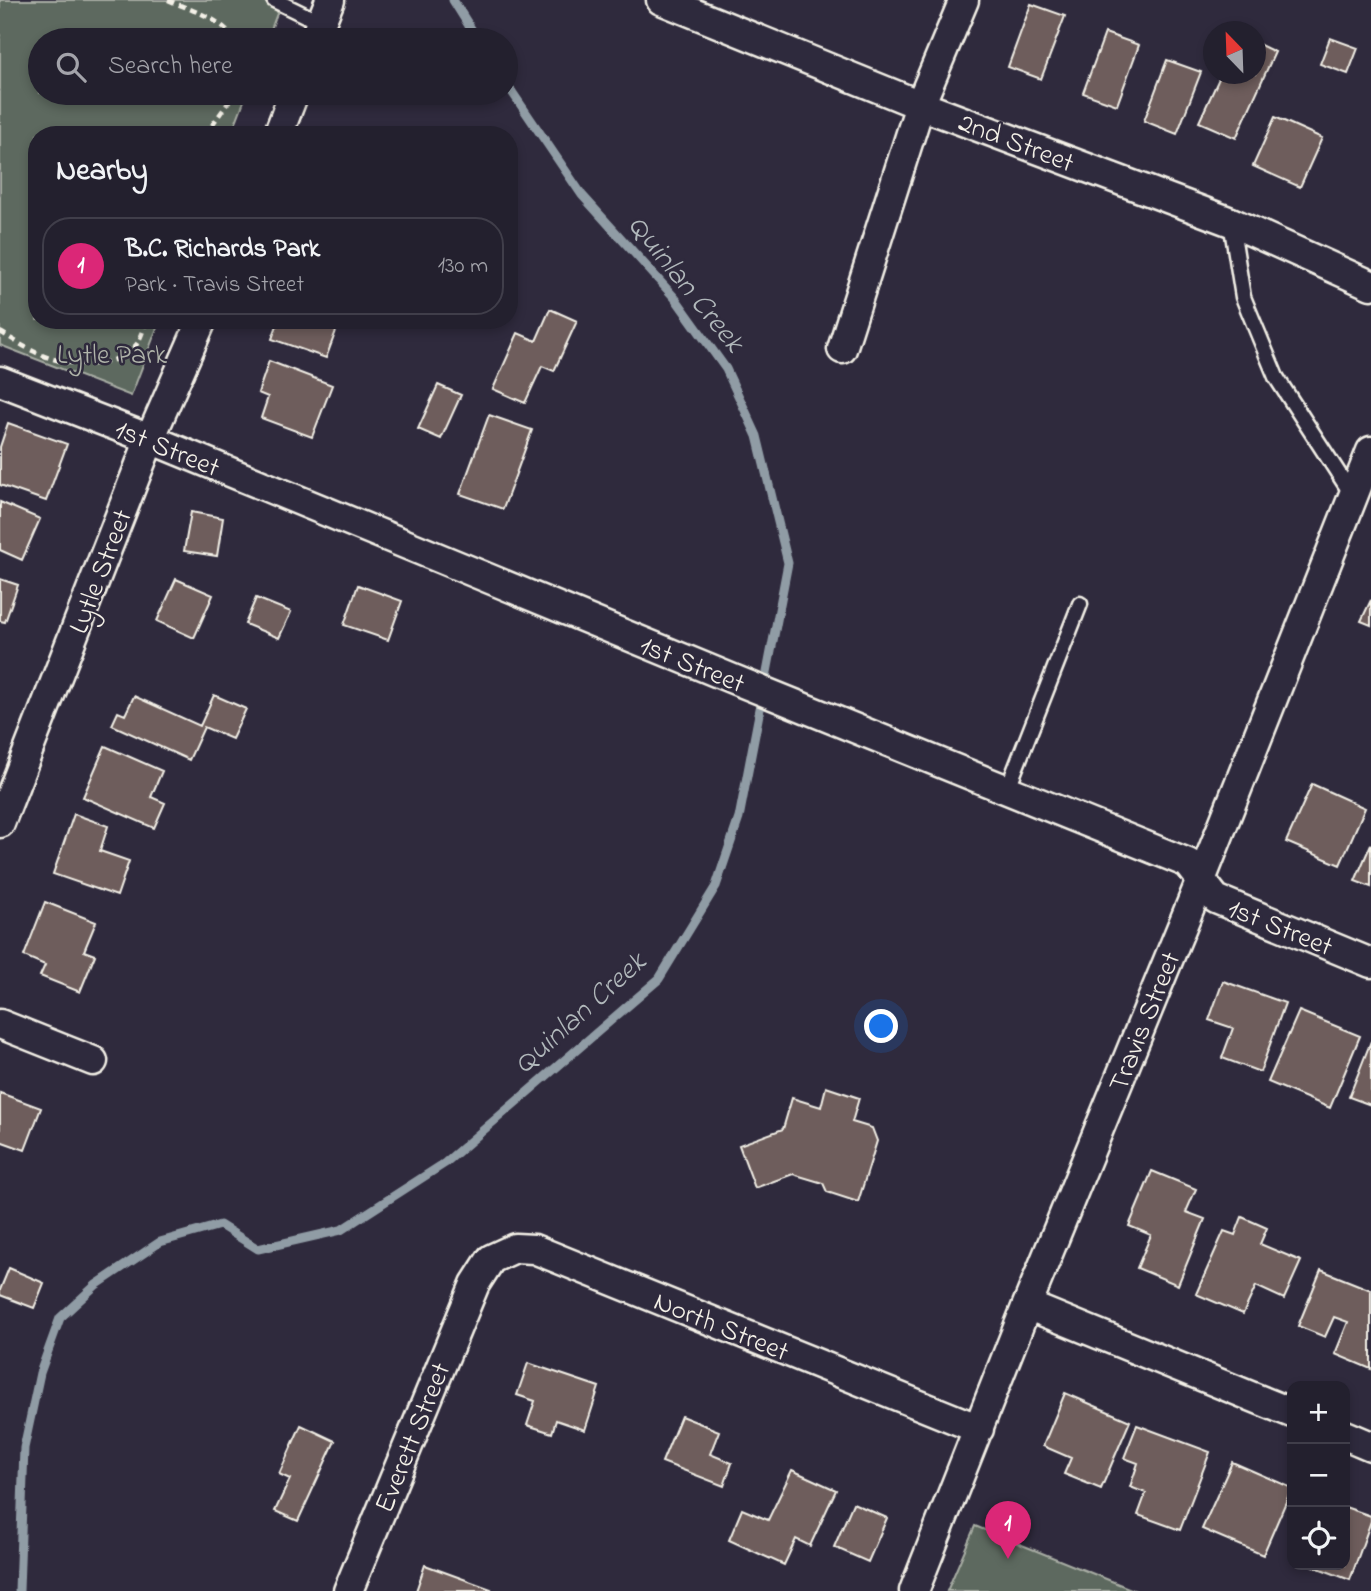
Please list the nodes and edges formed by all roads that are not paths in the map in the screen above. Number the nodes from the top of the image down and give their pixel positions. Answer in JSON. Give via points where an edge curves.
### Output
{"nodes":[{"id":1,"x":274,"y":0,"type":"edge"},
{"id":2,"x":661,"y":0,"type":"edge"},
{"id":3,"x":964,"y":0,"type":"edge"},
{"id":4,"x":322,"y":21,"type":"edge"},
{"id":5,"x":289,"y":105,"type":"edge"},
{"id":6,"x":920,"y":105,"type":"junction"},
{"id":7,"x":281,"y":126,"type":"edge"},
{"id":8,"x":1231,"y":222,"type":"junction"},
{"id":9,"x":1371,"y":285,"type":"edge"},
{"id":10,"x":198,"y":329,"type":"edge"},
{"id":11,"x":842,"y":349,"type":"dead end"},
{"id":12,"x":0,"y":381,"type":"edge"},
{"id":13,"x":150,"y":439,"type":"junction"},
{"id":14,"x":1371,"y":451,"type":"edge"},
{"id":15,"x":1362,"y":501,"type":"edge"},
{"id":16,"x":1080,"y":604,"type":"dead end"},
{"id":17,"x":1007,"y":790,"type":"junction"},
{"id":18,"x":0,"y":823,"type":"edge"},
{"id":19,"x":1201,"y":880,"type":"junction"},
{"id":20,"x":1371,"y":963,"type":"edge"},
{"id":21,"x":0,"y":1024,"type":"edge"},
{"id":22,"x":93,"y":1060,"type":"dead end"},
{"id":23,"x":475,"y":1284,"type":"joint"},
{"id":24,"x":1027,"y":1305,"type":"junction"},
{"id":25,"x":1287,"y":1411,"type":"edge"},
{"id":26,"x":979,"y":1430,"type":"junction"},
{"id":27,"x":1350,"y":1437,"type":"edge"},
{"id":28,"x":1371,"y":1446,"type":"edge"},
{"id":29,"x":348,"y":1591,"type":"edge"},
{"id":30,"x":914,"y":1591,"type":"edge"}],
"edges":[{"from":1,"to":4,"type":"lane"},
{"from":2,"to":6,"type":"street","name":"2nd Street"},
{"from":3,"to":6,"type":"street"},
{"from":5,"to":7,"type":"street"},
{"from":6,"to":8,"type":"street","name":"2nd Street"},
{"from":6,"to":11,"type":"street"},
{"from":8,"to":9,"type":"street","name":"2nd Street"},
{"from":8,"to":15,"type":"lane","via":[[1243,297],[1276,377]]},
{"from":10,"to":13,"type":"street","name":"Lytle Street"},
{"from":12,"to":13,"type":"street","name":"1st Street"},
{"from":13,"to":17,"type":"street","name":"1st Street"},
{"from":13,"to":18,"type":"street","name":"Lytle Street"},
{"from":14,"to":15,"type":"street","name":"Travis Street"},
{"from":15,"to":19,"type":"street","name":"Travis Street"},
{"from":16,"to":17,"type":"lane"},
{"from":17,"to":19,"type":"street","name":"1st Street","via":[[1188,863]]},
{"from":19,"to":20,"type":"street","name":"1st Street","via":[[1216,899]]},
{"from":19,"to":24,"type":"street","name":"Travis Street"},
{"from":21,"to":22,"type":"street"},
{"from":23,"to":26,"type":"street","name":"North Street","via":[[491,1259],[515,1248],[534,1249]]},
{"from":23,"to":29,"type":"street","name":"Everett Street"},
{"from":24,"to":25,"type":"street"},
{"from":24,"to":26,"type":"street","name":"Travis Street"},
{"from":26,"to":30,"type":"street","name":"Travis Street"},
{"from":27,"to":28,"type":"street"}]}
